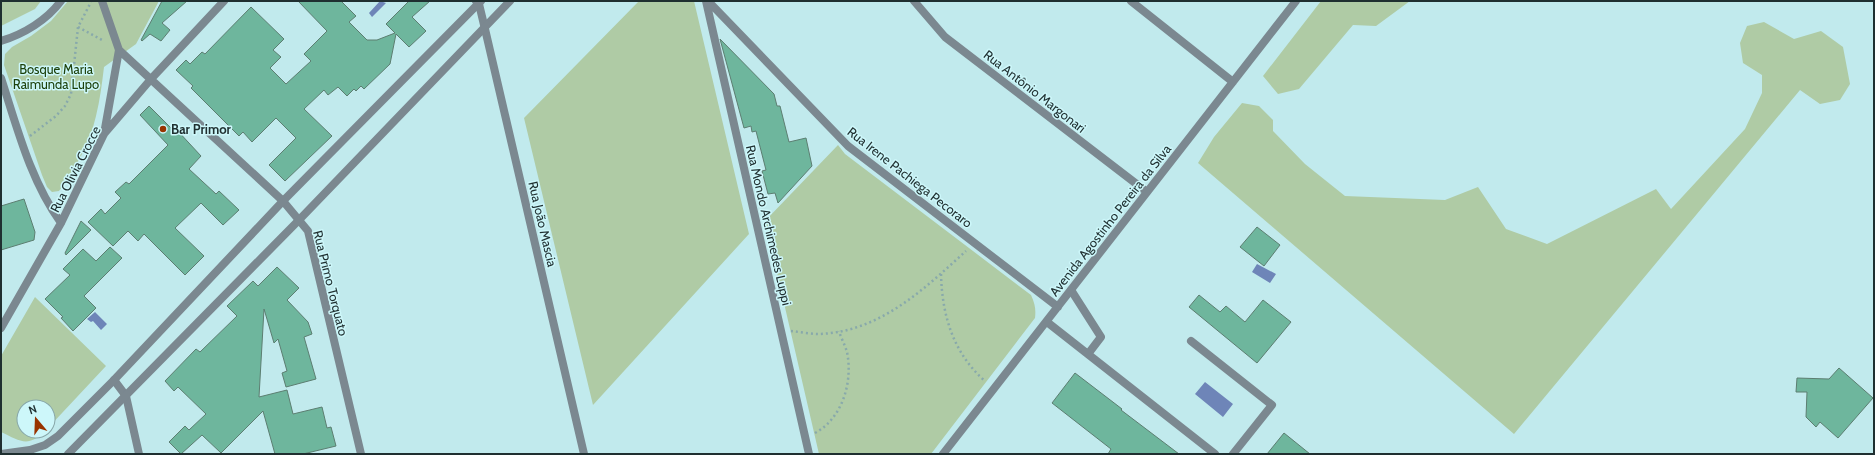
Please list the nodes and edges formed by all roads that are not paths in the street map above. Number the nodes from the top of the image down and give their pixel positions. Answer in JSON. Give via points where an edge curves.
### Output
{"nodes":[{"id":1,"x":61,"y":1,"type":"edge"},
{"id":2,"x":102,"y":1,"type":"edge"},
{"id":3,"x":224,"y":1,"type":"edge"},
{"id":4,"x":510,"y":1,"type":"edge"},
{"id":5,"x":707,"y":1,"type":"edge"},
{"id":6,"x":914,"y":1,"type":"edge"},
{"id":7,"x":1131,"y":1,"type":"edge"},
{"id":8,"x":1296,"y":1,"type":"edge"},
{"id":9,"x":479,"y":2,"type":"edge"},
{"id":10,"x":485,"y":29,"type":"junction"},
{"id":11,"x":1,"y":41,"type":"edge"},
{"id":12,"x":120,"y":50,"type":"junction"},
{"id":13,"x":1,"y":78,"type":"edge"},
{"id":14,"x":151,"y":79,"type":"junction"},
{"id":15,"x":1234,"y":82,"type":"junction"},
{"id":16,"x":104,"y":134,"type":"junction"},
{"id":17,"x":1147,"y":192,"type":"junction"},
{"id":18,"x":283,"y":201,"type":"junction"},
{"id":19,"x":299,"y":220,"type":"junction"},
{"id":20,"x":61,"y":223,"type":"junction"},
{"id":21,"x":1071,"y":290,"type":"junction"},
{"id":22,"x":1058,"y":307,"type":"junction"},
{"id":23,"x":1047,"y":322,"type":"junction"},
{"id":24,"x":1,"y":328,"type":"edge"},
{"id":25,"x":1191,"y":341,"type":"dead end"},
{"id":26,"x":1088,"y":354,"type":"junction"},
{"id":27,"x":114,"y":380,"type":"junction"},
{"id":28,"x":126,"y":396,"type":"junction"},
{"id":29,"x":4,"y":452,"type":"edge"},
{"id":30,"x":68,"y":454,"type":"edge"},
{"id":31,"x":139,"y":454,"type":"edge"},
{"id":32,"x":361,"y":454,"type":"edge"},
{"id":33,"x":584,"y":454,"type":"edge"},
{"id":34,"x":809,"y":454,"type":"edge"},
{"id":35,"x":943,"y":454,"type":"edge"},
{"id":36,"x":1215,"y":454,"type":"edge"},
{"id":37,"x":1232,"y":454,"type":"edge"}],
"edges":[{"from":1,"to":11,"type":"street","via":[[44,18],[29,28]]},
{"from":2,"to":12,"type":"street"},
{"from":3,"to":14,"type":"street","name":"Rua Olivia Crocce"},
{"from":4,"to":10,"type":"street"},
{"from":5,"to":22,"type":"street","name":"Rua Irene Pachiega Pecoraro","via":[[848,146]]},
{"from":5,"to":34,"type":"street","name":"Rua Mondo Archimedes Luppi"},
{"from":6,"to":17,"type":"street","name":"Rua Antônio Margonari","via":[[945,37]]},
{"from":7,"to":15,"type":"street"},
{"from":8,"to":15,"type":"street","name":"Avenida Agostinho Pereira da Silva"},
{"from":9,"to":10,"type":"street","name":"Rua João Mascia"},
{"from":9,"to":18,"type":"street"},
{"from":10,"to":19,"type":"street"},
{"from":10,"to":33,"type":"street","name":"Rua João Mascia"},
{"from":12,"to":14,"type":"street","name":"Rua Primo Torquato"},
{"from":12,"to":16,"type":"street"},
{"from":13,"to":20,"type":"street","via":[[34,177]]},
{"from":14,"to":16,"type":"street","name":"Rua Olivia Crocce"},
{"from":14,"to":18,"type":"street","name":"Rua Primo Torquato"},
{"from":15,"to":17,"type":"street","name":"Avenida Agostinho Pereira da Silva"},
{"from":16,"to":20,"type":"street","name":"Rua Olivia Crocce"},
{"from":17,"to":21,"type":"street","name":"Avenida Agostinho Pereira da Silva"},
{"from":18,"to":19,"type":"street","name":"Rua Primo Torquato"},
{"from":18,"to":27,"type":"street"},
{"from":19,"to":28,"type":"street"},
{"from":19,"to":32,"type":"street","name":"Rua Primo Torquato","via":[[308,231]]},
{"from":20,"to":24,"type":"street","name":"Rua Olivia Crocce"},
{"from":21,"to":22,"type":"street","name":"Avenida Agostinho Pereira da Silva"},
{"from":21,"to":26,"type":"street","via":[[1101,337]]},
{"from":22,"to":23,"type":"street","name":"Avenida Agostinho Pereira da Silva"},
{"from":23,"to":26,"type":"street"},
{"from":23,"to":35,"type":"street","name":"Avenida Agostinho Pereira da Silva"},
{"from":25,"to":37,"type":"street","via":[[1272,406]]},
{"from":26,"to":36,"type":"street"},
{"from":27,"to":28,"type":"street"},
{"from":27,"to":29,"type":"street","via":[[58,436],[45,445],[30,450]]},
{"from":28,"to":30,"type":"street"},
{"from":28,"to":31,"type":"street"}]}
